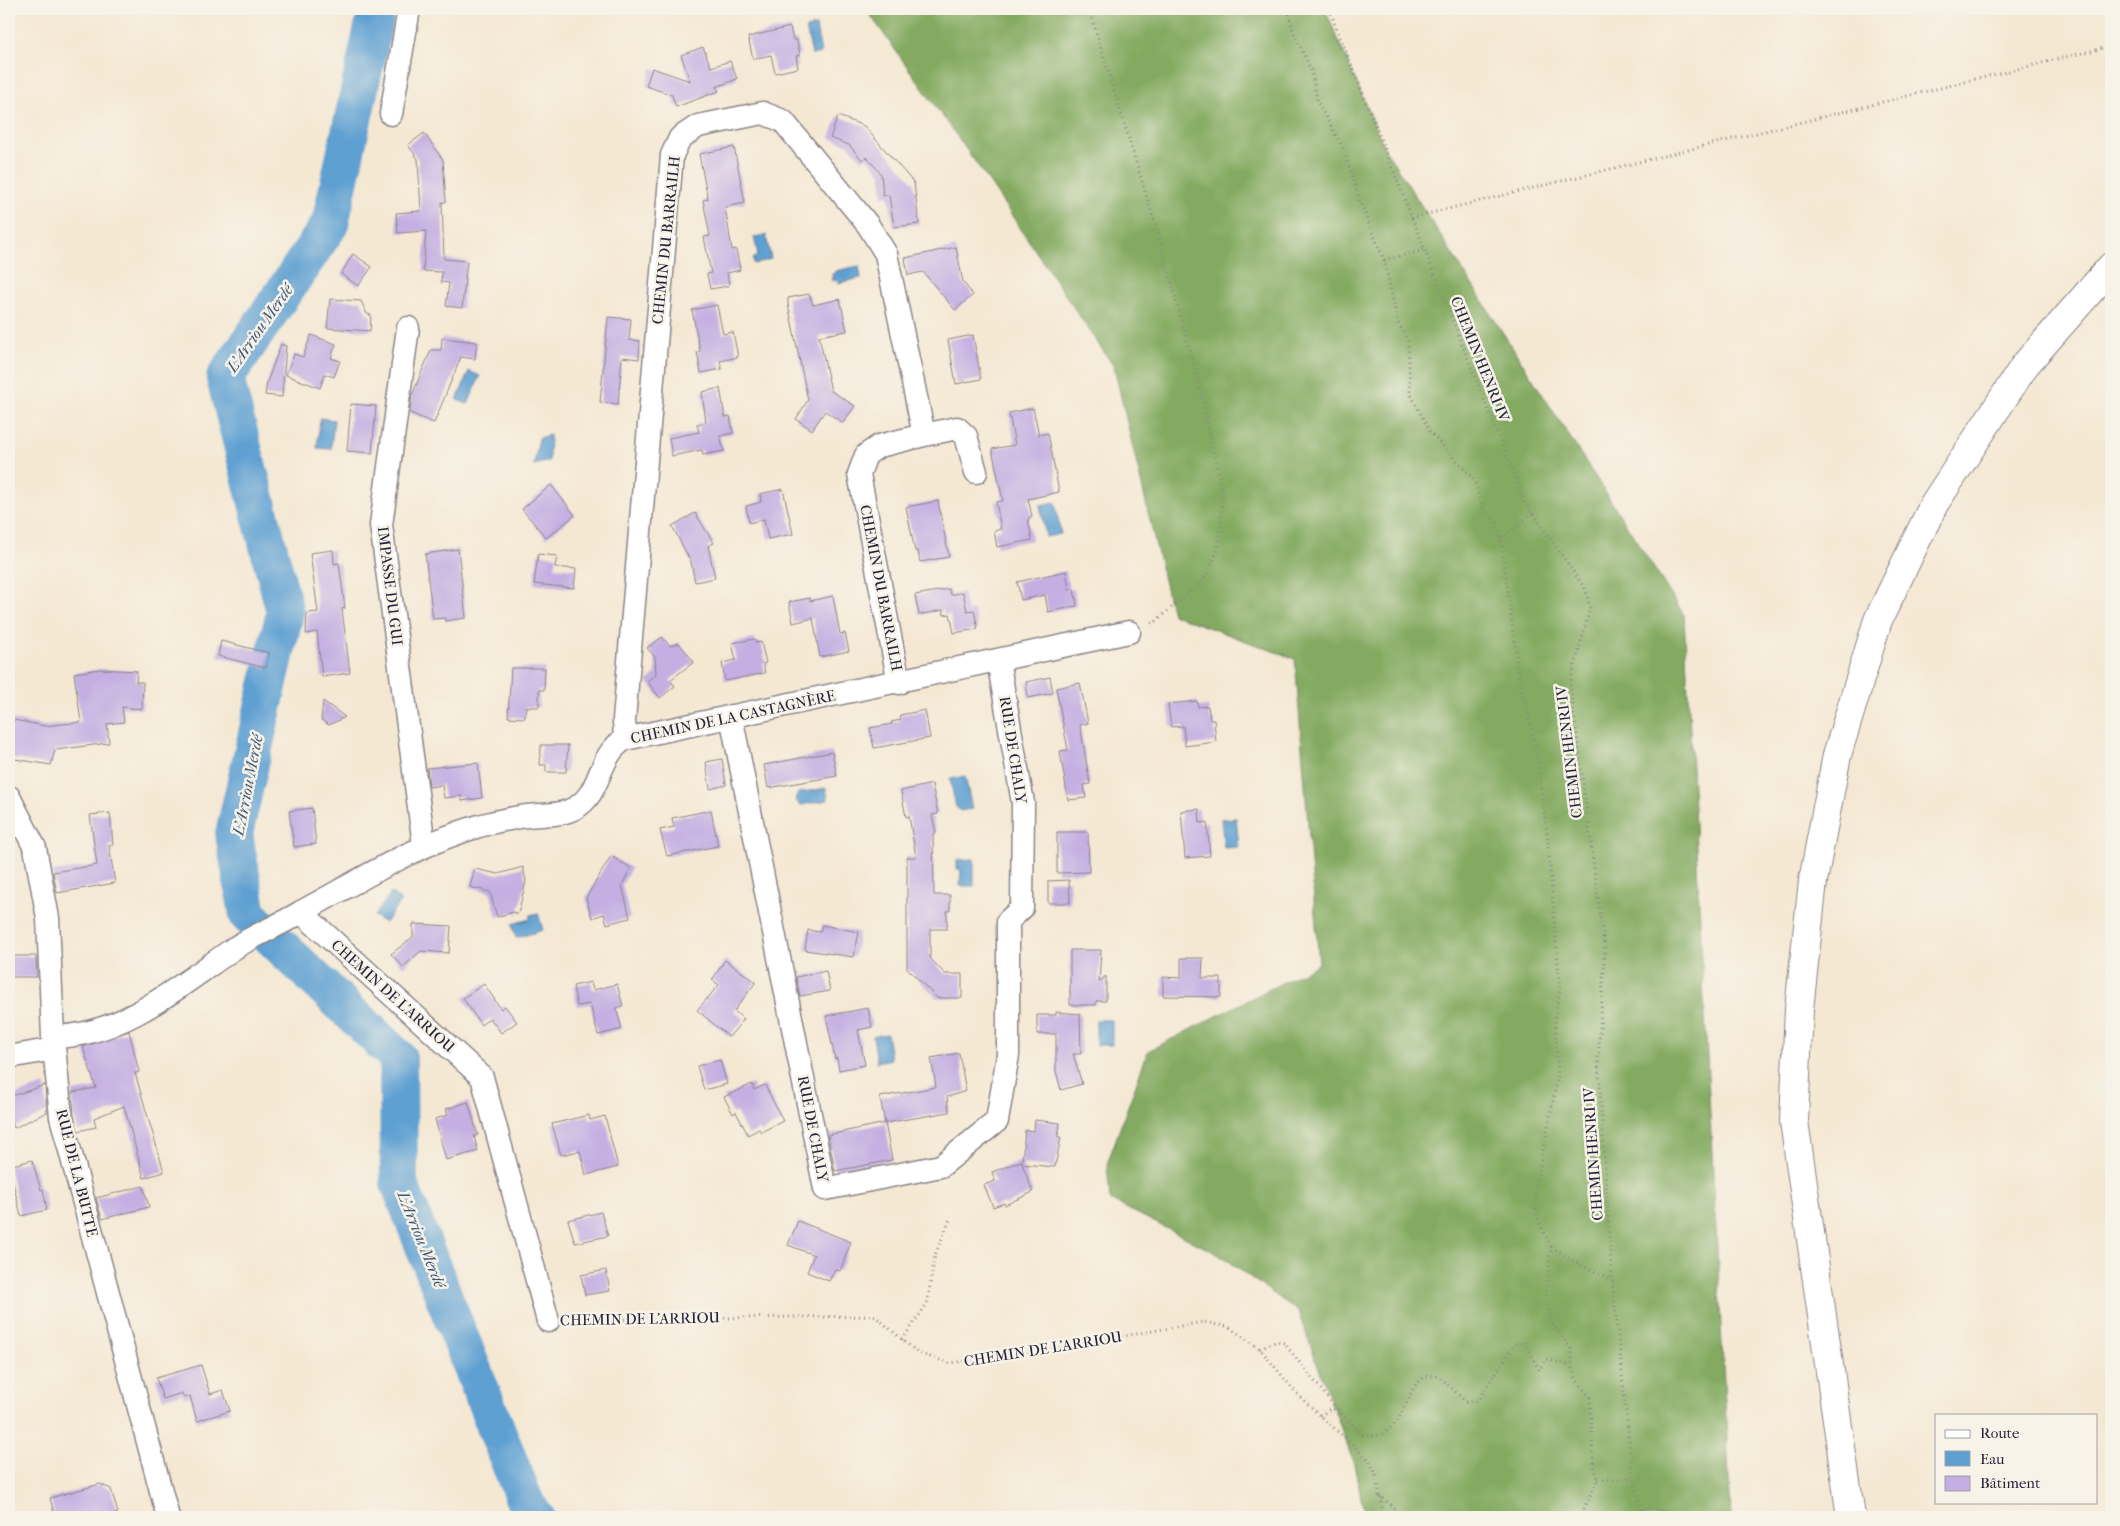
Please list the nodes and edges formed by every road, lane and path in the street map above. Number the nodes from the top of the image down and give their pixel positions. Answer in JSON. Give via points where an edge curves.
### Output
{"nodes":[{"id":1,"x":409,"y":9,"type":"edge"},
{"id":2,"x":1089,"y":9,"type":"edge"},
{"id":3,"x":1288,"y":9,"type":"edge"},
{"id":4,"x":1329,"y":9,"type":"edge"},
{"id":5,"x":2111,"y":46,"type":"edge"},
{"id":6,"x":391,"y":114,"type":"dead end"},
{"id":7,"x":1411,"y":218,"type":"junction"},
{"id":8,"x":1424,"y":250,"type":"junction"},
{"id":9,"x":1384,"y":260,"type":"junction"},
{"id":10,"x":2111,"y":267,"type":"edge"},
{"id":11,"x":408,"y":328,"type":"dead end"},
{"id":12,"x":924,"y":435,"type":"junction"},
{"id":13,"x":976,"y":472,"type":"dead end"},
{"id":14,"x":1533,"y":513,"type":"junction"},
{"id":15,"x":1501,"y":539,"type":"junction"},
{"id":16,"x":1129,"y":632,"type":"joint"},
{"id":17,"x":998,"y":660,"type":"junction"},
{"id":18,"x":899,"y":683,"type":"junction"},
{"id":19,"x":731,"y":716,"type":"junction"},
{"id":20,"x":625,"y":739,"type":"junction"},
{"id":21,"x":9,"y":797,"type":"edge"},
{"id":22,"x":424,"y":845,"type":"junction"},
{"id":23,"x":297,"y":915,"type":"junction"},
{"id":24,"x":1799,"y":1009,"type":"junction"},
{"id":25,"x":54,"y":1043,"type":"junction"},
{"id":26,"x":9,"y":1057,"type":"edge"},
{"id":27,"x":951,"y":1217,"type":"dead end"},
{"id":28,"x":1551,"y":1247,"type":"junction"},
{"id":29,"x":1612,"y":1279,"type":"junction"},
{"id":30,"x":548,"y":1321,"type":"joint"},
{"id":31,"x":902,"y":1340,"type":"junction"},
{"id":32,"x":1260,"y":1348,"type":"junction"},
{"id":33,"x":1571,"y":1366,"type":"junction"},
{"id":34,"x":1337,"y":1408,"type":"junction"},
{"id":35,"x":1320,"y":1416,"type":"junction"},
{"id":36,"x":1633,"y":1477,"type":"junction"},
{"id":37,"x":1598,"y":1479,"type":"junction"},
{"id":38,"x":1379,"y":1496,"type":"junction"},
{"id":39,"x":168,"y":1517,"type":"edge"},
{"id":40,"x":1384,"y":1517,"type":"edge"},
{"id":41,"x":1399,"y":1517,"type":"edge"},
{"id":42,"x":1580,"y":1517,"type":"edge"},
{"id":43,"x":1644,"y":1517,"type":"edge"},
{"id":44,"x":1851,"y":1517,"type":"edge"},
{"id":45,"x":1866,"y":1517,"type":"edge"}],
"edges":[{"from":1,"to":6,"type":"street"},
{"from":2,"to":16,"type":"path","via":[[1157,230],[1204,403],[1223,497],[1218,550],[1203,581],[1156,621]]},
{"from":3,"to":9,"type":"path","via":[[1293,30],[1311,70],[1318,103],[1344,150]]},
{"from":4,"to":7,"type":"path","name":"CHEMIN HENRI IV"},
{"from":5,"to":7,"type":"path"},
{"from":7,"to":8,"type":"path","name":"CHEMIN HENRI IV"},
{"from":8,"to":9,"type":"path"},
{"from":8,"to":14,"type":"path","name":"CHEMIN HENRI IV"},
{"from":9,"to":15,"type":"path","via":[[1398,323],[1408,340],[1410,393],[1430,432],[1473,478],[1485,512],[1496,522]]},
{"from":10,"to":24,"type":"main road","via":[[2025,365],[1934,504],[1878,620],[1837,755],[1813,881]]},
{"from":11,"to":22,"type":"street","name":"IMPASSE DU GUI","via":[[381,525]]},
{"from":12,"to":13,"type":"street","via":[[957,428],[966,436]]},
{"from":12,"to":18,"type":"street","name":"CHEMIN DU BARRAILH","via":[[879,446],[866,455],[859,474]]},
{"from":12,"to":20,"type":"street","name":"CHEMIN DU BARRAILH","via":[[886,254],[868,224],[783,121],[763,113],[698,126],[680,138],[672,155],[624,720]]},
{"from":14,"to":15,"type":"path"},
{"from":14,"to":29,"type":"path","name":"CHEMIN HENRI IV","via":[[1586,590],[1590,608],[1570,683],[1605,951],[1598,1058]]},
{"from":15,"to":28,"type":"path","via":[[1520,683],[1538,766],[1547,833],[1560,987],[1555,1019],[1558,1077],[1535,1188],[1537,1217]]},
{"from":16,"to":17,"type":"street","name":"CHEMIN DE LA CASTAGNÈRE"},
{"from":17,"to":18,"type":"street","name":"CHEMIN DE LA CASTAGNÈRE"},
{"from":17,"to":19,"type":"street","name":"RUE DE CHALY","via":[[1023,803],[1022,908],[1008,921],[1008,1055],[997,1121],[941,1166],[825,1189]]},
{"from":18,"to":19,"type":"street","name":"CHEMIN DE LA CASTAGNÈRE"},
{"from":19,"to":20,"type":"street","name":"CHEMIN DE LA CASTAGNÈRE"},
{"from":20,"to":22,"type":"street","name":"CHEMIN DE LA CASTAGNÈRE","via":[[614,746],[590,795],[577,807],[563,813],[525,816],[480,826]]},
{"from":21,"to":25,"type":"street","name":"RUE DE LA BUTTE","via":[[35,848],[48,918]]},
{"from":22,"to":23,"type":"street","name":"CHEMIN DE LA CASTAGNÈRE"},
{"from":23,"to":25,"type":"street","via":[[238,946],[150,1007],[110,1025],[63,1037]]},
{"from":23,"to":30,"type":"street","name":"CHEMIN DE L'ARRIOU","via":[[482,1077]]},
{"from":24,"to":44,"type":"main road","via":[[1794,1121]]},
{"from":24,"to":45,"type":"main road","via":[[1818,1186]]},
{"from":25,"to":26,"type":"street"},
{"from":25,"to":39,"type":"street","name":"RUE DE LA BUTTE","via":[[61,1116]]},
{"from":27,"to":31,"type":"path","via":[[935,1255],[927,1304]]},
{"from":28,"to":29,"type":"path","via":[[1578,1264]]},
{"from":28,"to":33,"type":"path","via":[[1545,1301],[1554,1324],[1572,1350]]},
{"from":29,"to":36,"type":"path","name":"CHEMIN HENRI IV"},
{"from":30,"to":31,"type":"path","name":"CHEMIN DE L'ARRIOU","via":[[875,1316]]},
{"from":31,"to":32,"type":"path","name":"CHEMIN DE L'ARRIOU","via":[[918,1353],[949,1363],[1013,1356],[1202,1322],[1229,1327]]},
{"from":32,"to":34,"type":"path","via":[[1276,1341],[1284,1343]]},
{"from":32,"to":35,"type":"path","name":"CHEMIN DE L'ARRIOU","via":[[1298,1395]]},
{"from":33,"to":34,"type":"path","via":[[1547,1359],[1539,1370],[1525,1342],[1515,1344],[1477,1401],[1466,1402],[1439,1376],[1425,1376],[1414,1387],[1396,1422],[1384,1433],[1374,1436],[1363,1434]]},
{"from":33,"to":37,"type":"path","via":[[1577,1381],[1590,1397],[1593,1461]]},
{"from":34,"to":35,"type":"path"},
{"from":35,"to":38,"type":"path","name":"CHEMIN DE L'ARRIOU","via":[[1369,1460],[1376,1474]]},
{"from":36,"to":37,"type":"path"},
{"from":36,"to":43,"type":"path","name":"CHEMIN HENRI IV"},
{"from":37,"to":42,"type":"path"},
{"from":38,"to":40,"type":"path","name":"CHEMIN DE L'ARRIOU"},
{"from":38,"to":41,"type":"path","via":[[1394,1507]]}]}
